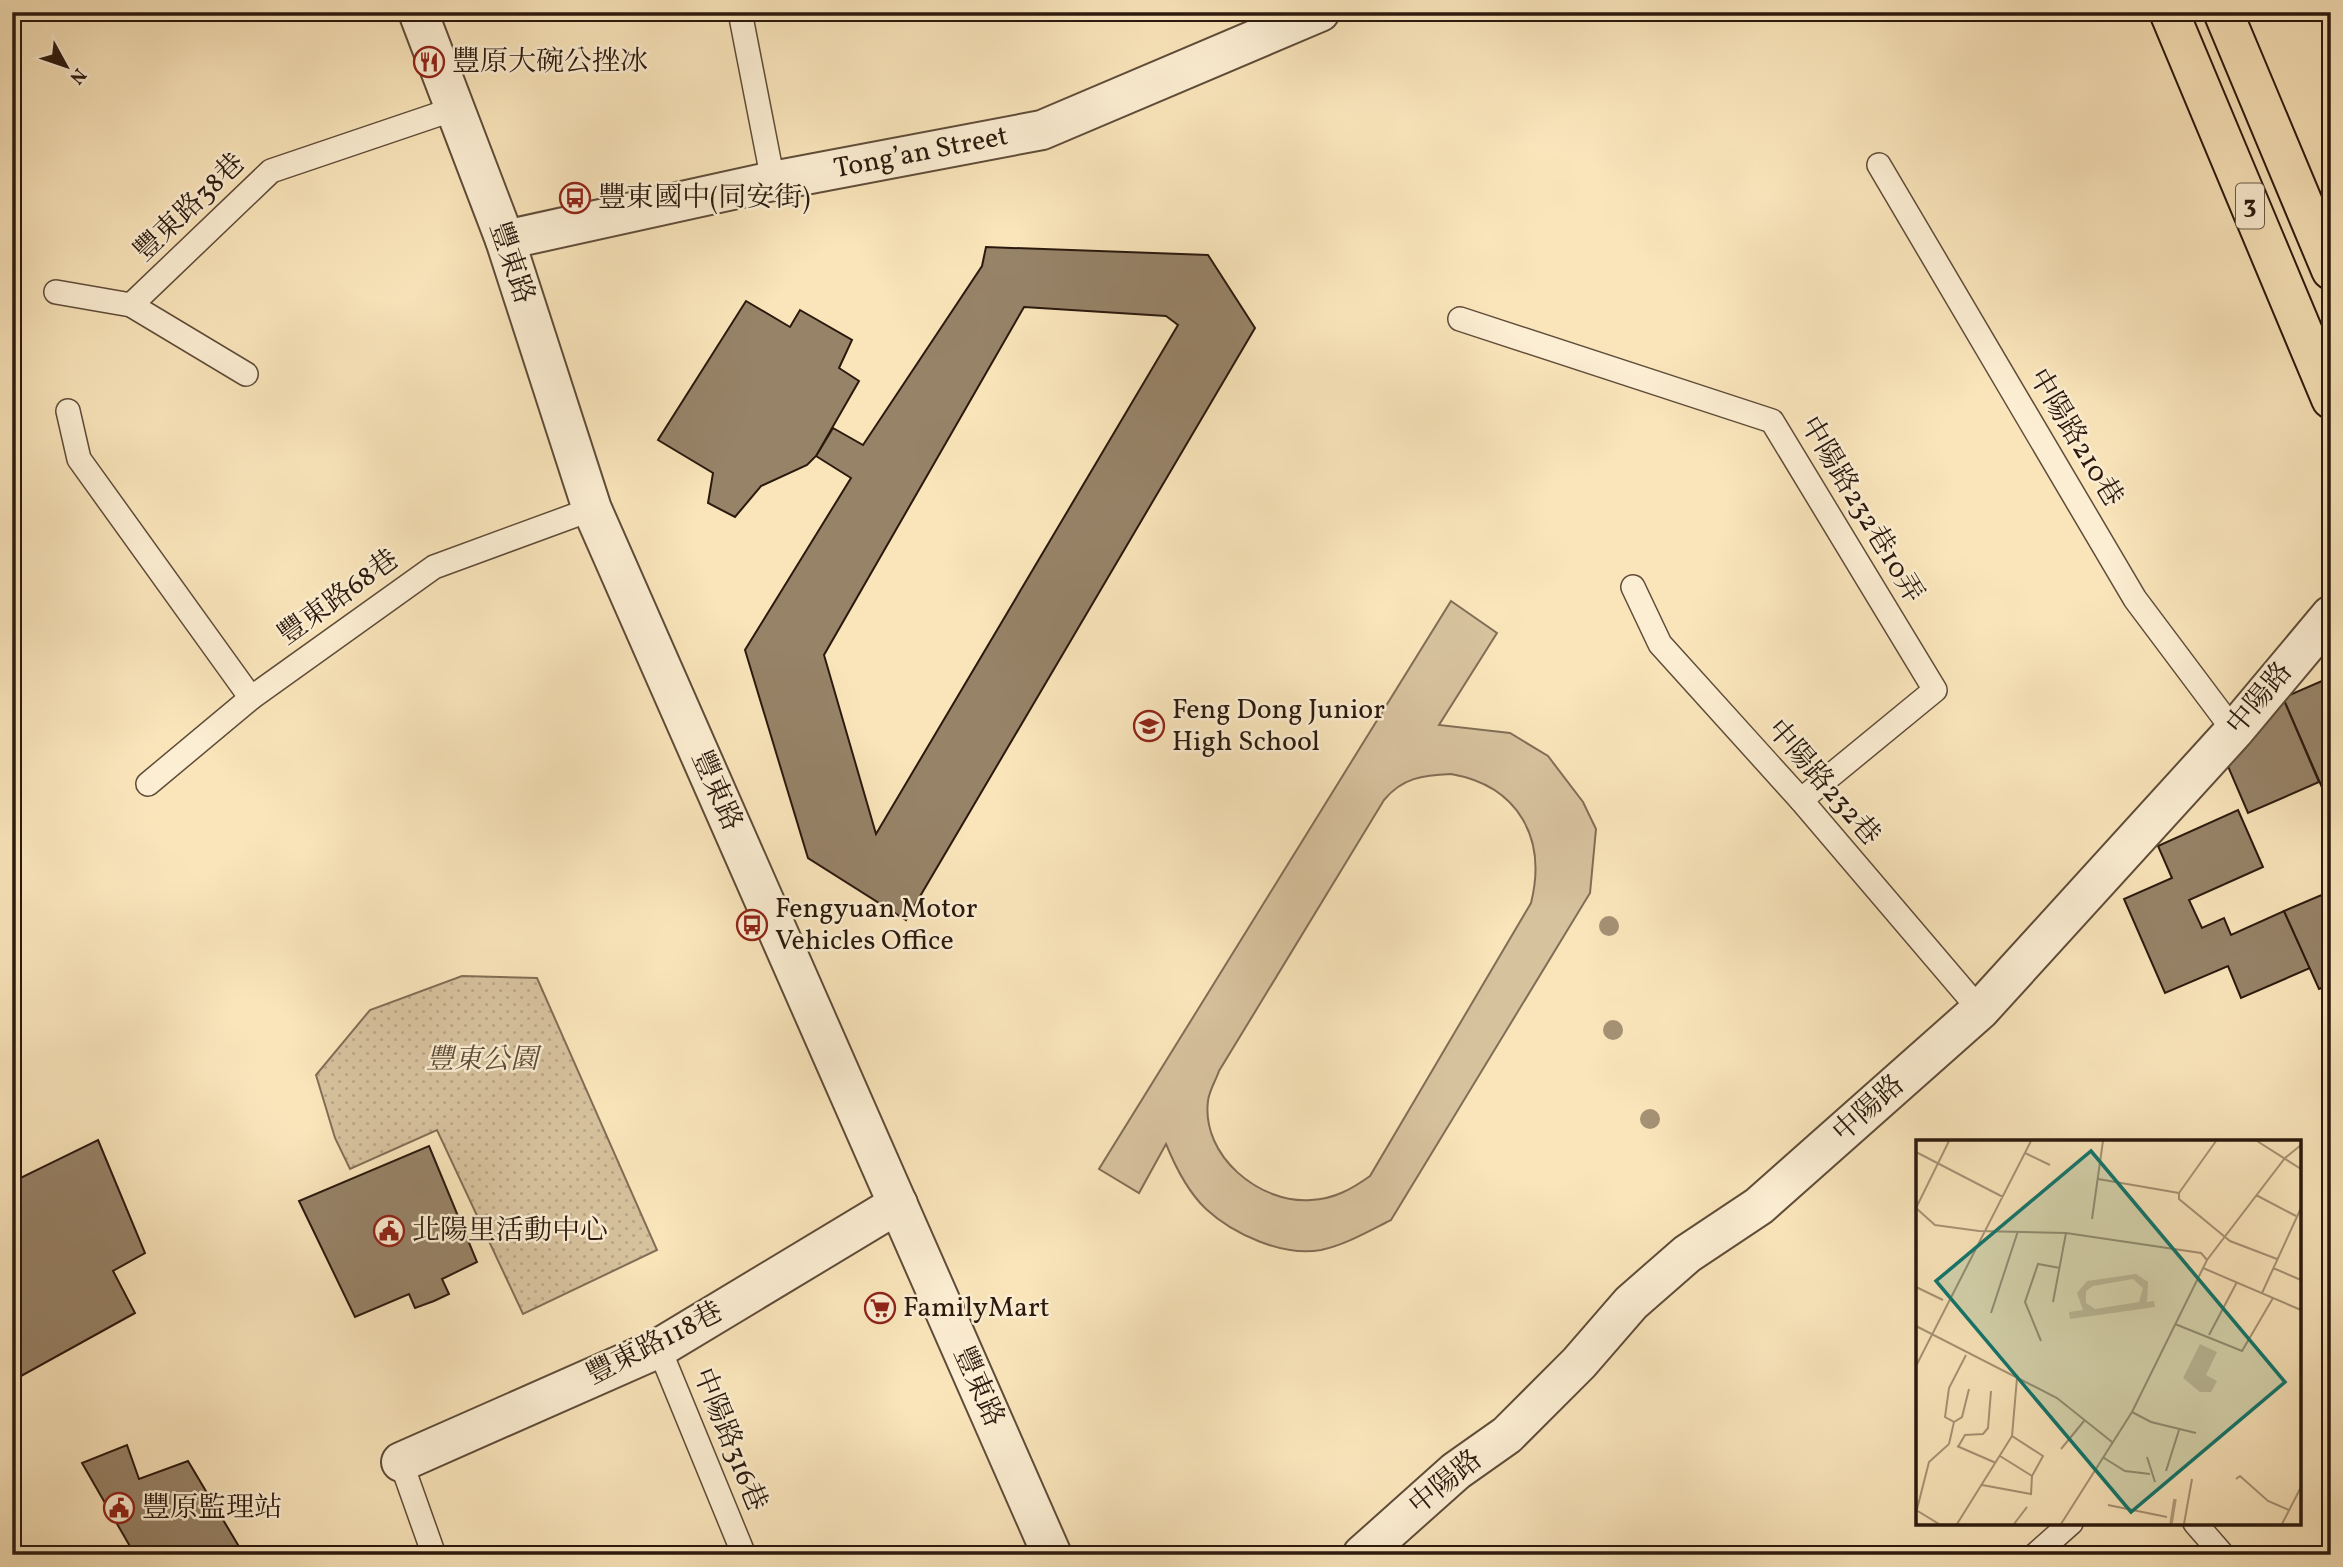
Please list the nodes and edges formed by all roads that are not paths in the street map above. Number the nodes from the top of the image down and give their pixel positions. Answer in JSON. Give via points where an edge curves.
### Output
{"nodes":[{"id":1,"x":418,"y":12,"type":"edge"},
{"id":2,"x":740,"y":12,"type":"edge"},
{"id":3,"x":1320,"y":12,"type":"edge"},
{"id":4,"x":2169,"y":12,"type":"edge"},
{"id":5,"x":2223,"y":12,"type":"edge"},
{"id":6,"x":454,"y":109,"type":"junction"},
{"id":7,"x":1879,"y":165,"type":"dead end"},
{"id":8,"x":773,"y":181,"type":"junction"},
{"id":9,"x":505,"y":240,"type":"junction"},
{"id":10,"x":2331,"y":270,"type":"edge"},
{"id":11,"x":56,"y":292,"type":"dead end"},
{"id":12,"x":131,"y":305,"type":"junction"},
{"id":13,"x":1460,"y":319,"type":"dead end"},
{"id":14,"x":246,"y":374,"type":"dead end"},
{"id":15,"x":2331,"y":400,"type":"edge"},
{"id":16,"x":68,"y":411,"type":"dead end"},
{"id":17,"x":592,"y":509,"type":"junction"},
{"id":18,"x":1633,"y":587,"type":"dead end"},
{"id":19,"x":2331,"y":615,"type":"edge"},
{"id":20,"x":251,"y":698,"type":"junction"},
{"id":21,"x":2234,"y":731,"type":"junction"},
{"id":22,"x":148,"y":784,"type":"dead end"},
{"id":23,"x":1801,"y":800,"type":"junction"},
{"id":24,"x":1980,"y":1010,"type":"junction"},
{"id":25,"x":898,"y":1204,"type":"junction"},
{"id":26,"x":659,"y":1348,"type":"junction"},
{"id":27,"x":401,"y":1462,"type":"joint"},
{"id":28,"x":2069,"y":1525,"type":"edge"},
{"id":29,"x":2197,"y":1525,"type":"edge"},
{"id":30,"x":434,"y":1555,"type":"edge"},
{"id":31,"x":744,"y":1555,"type":"edge"},
{"id":32,"x":1052,"y":1555,"type":"edge"},
{"id":33,"x":1362,"y":1555,"type":"edge"},
{"id":34,"x":2035,"y":1555,"type":"edge"},
{"id":35,"x":2223,"y":1555,"type":"edge"}],
"edges":[{"from":1,"to":6,"type":"street","name":"豐東路"},
{"from":2,"to":8,"type":"lane"},
{"from":3,"to":8,"type":"street","name":"Tong’an Street","via":[[1042,130]]},
{"from":4,"to":15,"type":"main road","number":"3"},
{"from":5,"to":10,"type":"main road","number":"3"},
{"from":6,"to":9,"type":"street","name":"豐東路"},
{"from":6,"to":12,"type":"lane","name":"豐東路38巷","via":[[271,171]]},
{"from":7,"to":21,"type":"lane","name":"中陽路210巷","via":[[2135,599]]},
{"from":8,"to":9,"type":"street","name":"Tong’an Street"},
{"from":9,"to":17,"type":"street","name":"豐東路"},
{"from":11,"to":12,"type":"lane"},
{"from":12,"to":14,"type":"lane"},
{"from":13,"to":23,"type":"lane","name":"中陽路232巷10弄","via":[[1772,421],[1935,690]]},
{"from":16,"to":20,"type":"lane","via":[[79,460]]},
{"from":17,"to":20,"type":"lane","name":"豐東路68巷","via":[[433,567]]},
{"from":17,"to":25,"type":"street","name":"豐東路"},
{"from":18,"to":23,"type":"lane","name":"中陽路232巷","via":[[1660,644]]},
{"from":19,"to":21,"type":"street","name":"中陽路"},
{"from":20,"to":22,"type":"lane","name":"豐東路68巷"},
{"from":21,"to":24,"type":"street","name":"中陽路"},
{"from":23,"to":24,"type":"lane","name":"中陽路232巷"},
{"from":24,"to":33,"type":"street","name":"中陽路","via":[[1759,1206],[1678,1262],[1631,1303],[1507,1435],[1456,1471]]},
{"from":25,"to":26,"type":"street","name":"豐東路118巷"},
{"from":25,"to":32,"type":"street","name":"豐東路"},
{"from":26,"to":27,"type":"street","name":"豐東路118巷"},
{"from":26,"to":31,"type":"lane","name":"中陽路316巷"},
{"from":27,"to":30,"type":"lane"},
{"from":28,"to":34,"type":"lane"},
{"from":29,"to":35,"type":"lane"}]}
